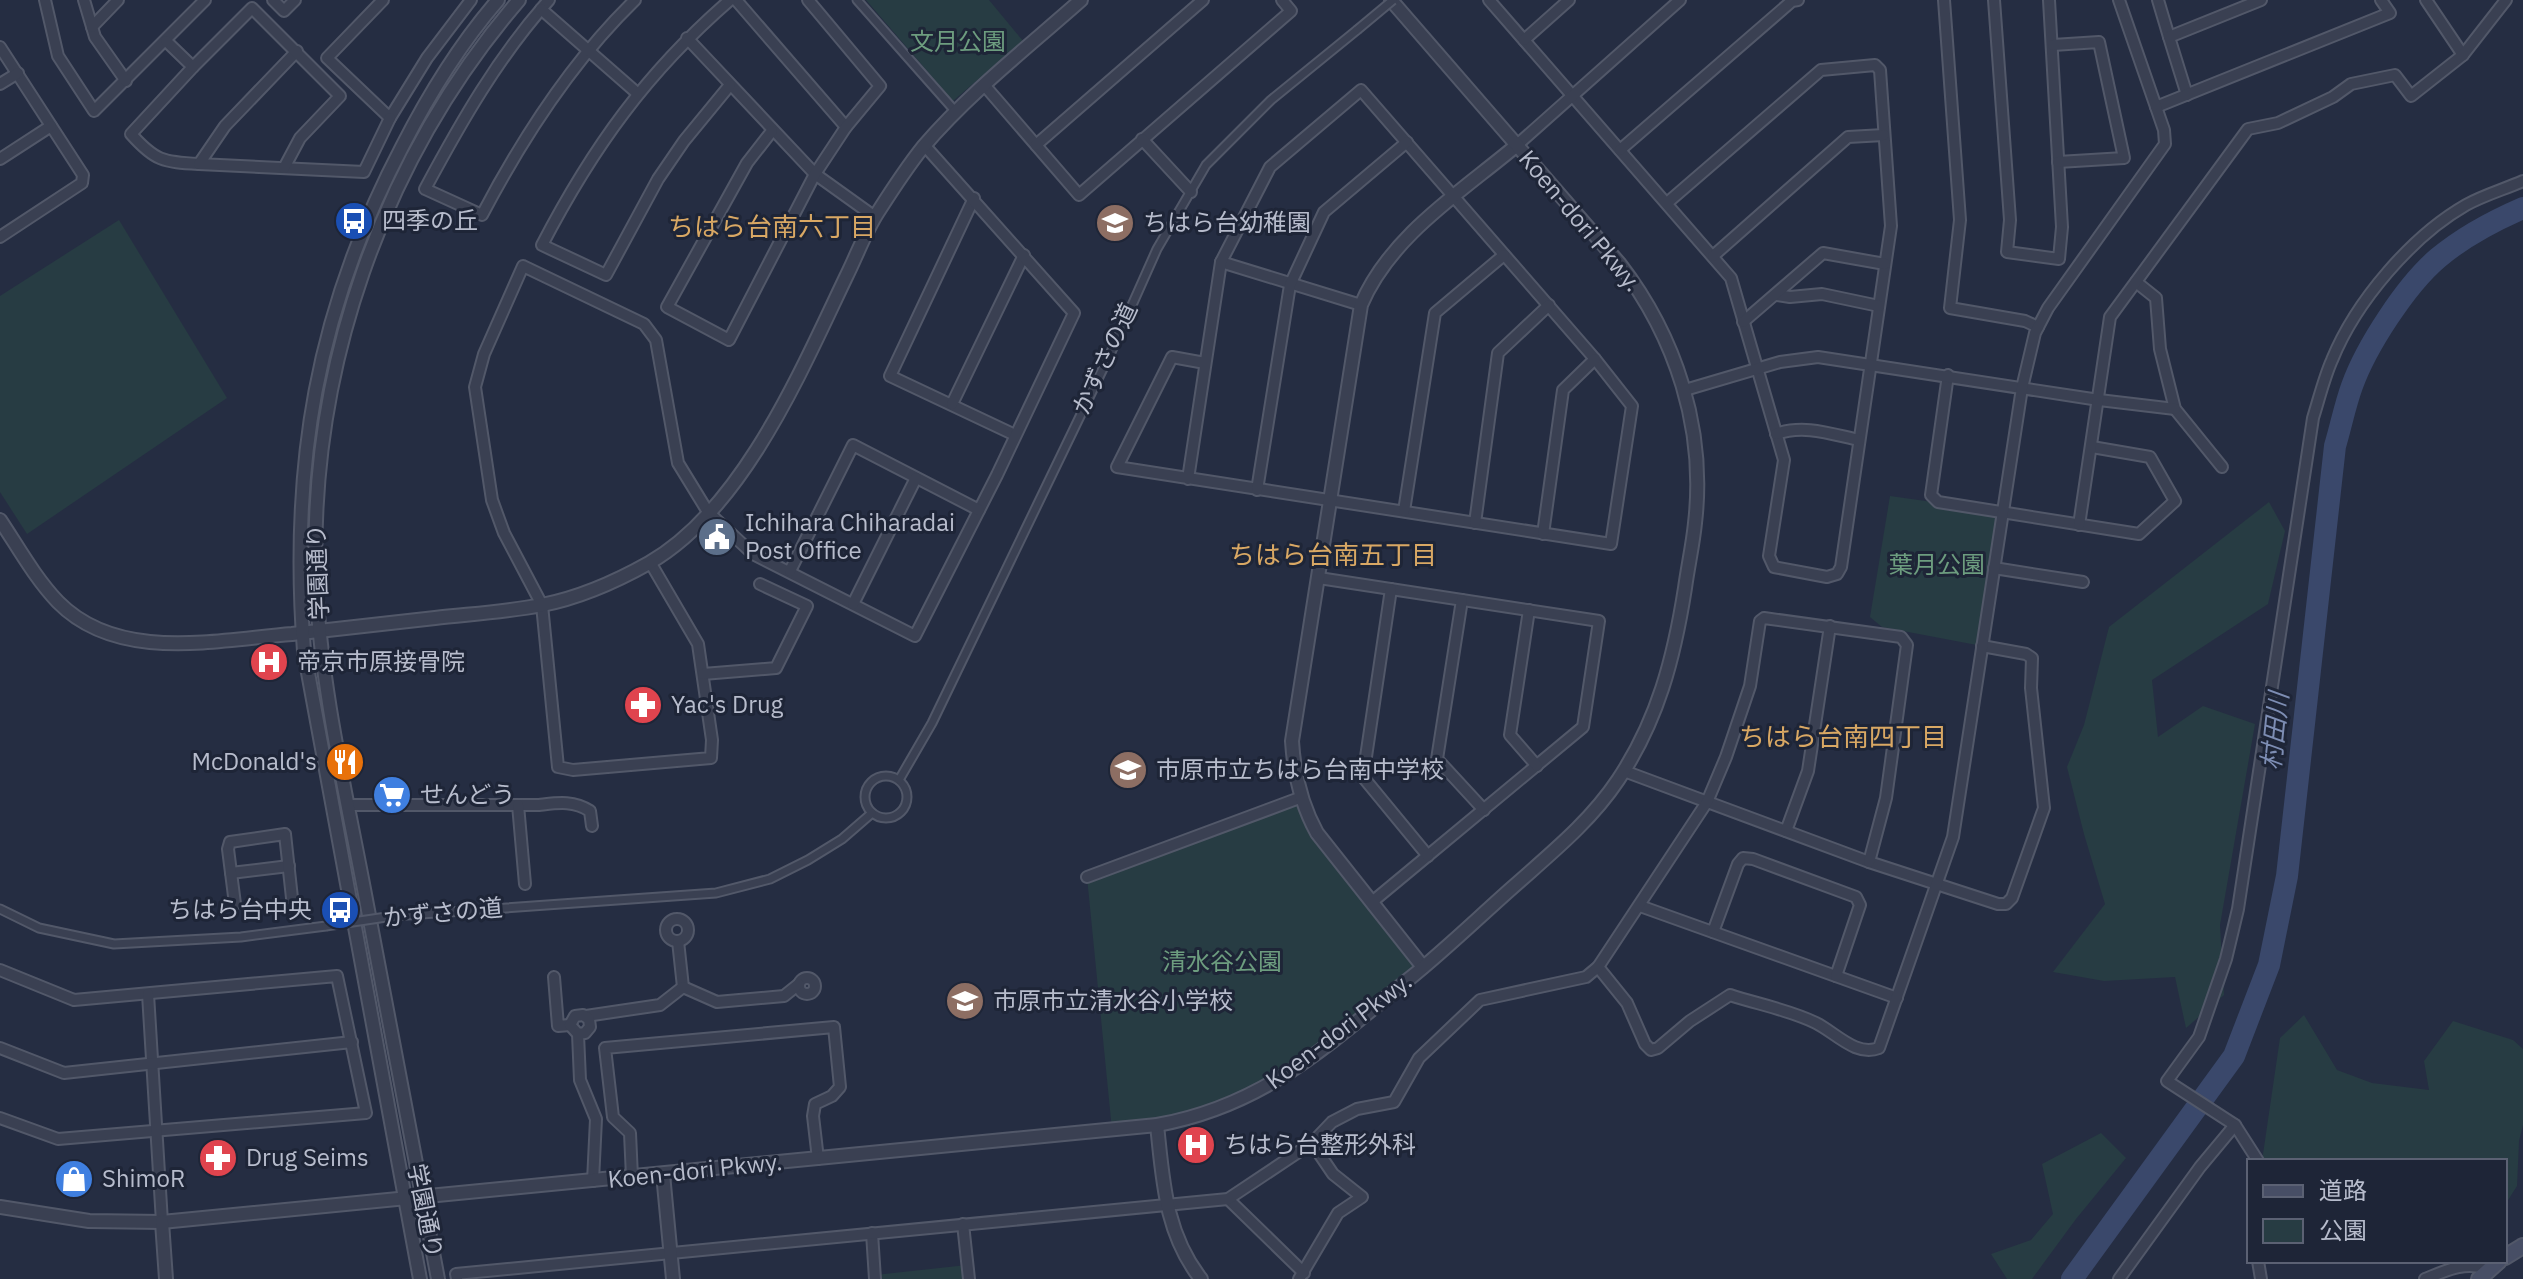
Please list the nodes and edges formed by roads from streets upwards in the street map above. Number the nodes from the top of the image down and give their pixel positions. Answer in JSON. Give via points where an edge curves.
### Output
{"nodes":[{"id":1,"x":45,"y":0,"type":"edge"},
{"id":2,"x":84,"y":0,"type":"edge"},
{"id":3,"x":118,"y":0,"type":"edge"},
{"id":4,"x":205,"y":0,"type":"edge"},
{"id":5,"x":273,"y":0,"type":"edge"},
{"id":6,"x":295,"y":0,"type":"edge"},
{"id":7,"x":383,"y":0,"type":"edge"},
{"id":8,"x":471,"y":0,"type":"edge"},
{"id":9,"x":498,"y":0,"type":"edge"},
{"id":10,"x":519,"y":0,"type":"edge"},
{"id":11,"x":635,"y":0,"type":"edge"},
{"id":12,"x":733,"y":0,"type":"edge"},
{"id":13,"x":808,"y":0,"type":"edge"},
{"id":14,"x":857,"y":0,"type":"edge"},
{"id":15,"x":1081,"y":0,"type":"edge"},
{"id":16,"x":1203,"y":0,"type":"edge"},
{"id":17,"x":1282,"y":0,"type":"edge"},
{"id":18,"x":1392,"y":0,"type":"edge"},
{"id":19,"x":1489,"y":0,"type":"edge"},
{"id":20,"x":1569,"y":0,"type":"edge"},
{"id":21,"x":1680,"y":0,"type":"edge"},
{"id":22,"x":1798,"y":0,"type":"edge"},
{"id":23,"x":1944,"y":0,"type":"edge"},
{"id":24,"x":1994,"y":0,"type":"edge"},
{"id":25,"x":2049,"y":0,"type":"edge"},
{"id":26,"x":2119,"y":0,"type":"edge"},
{"id":27,"x":2158,"y":0,"type":"edge"},
{"id":28,"x":2261,"y":0,"type":"edge"},
{"id":29,"x":2381,"y":0,"type":"edge"},
{"id":30,"x":2426,"y":0,"type":"edge"},
{"id":31,"x":2506,"y":0,"type":"edge"},
{"id":32,"x":545,"y":4,"type":"edge"},
{"id":33,"x":92,"y":27,"type":"junction"},
{"id":34,"x":2169,"y":37,"type":"junction"},
{"id":35,"x":687,"y":38,"type":"junction"},
{"id":36,"x":1524,"y":40,"type":"junction"},
{"id":37,"x":166,"y":41,"type":"junction"},
{"id":38,"x":2053,"y":45,"type":"junction"},
{"id":39,"x":0,"y":47,"type":"edge"},
{"id":40,"x":589,"y":50,"type":"junction"},
{"id":41,"x":297,"y":51,"type":"junction"},
{"id":42,"x":2463,"y":55,"type":"junction"},
{"id":43,"x":193,"y":67,"type":"junction"},
{"id":44,"x":18,"y":73,"type":"junction"},
{"id":45,"x":126,"y":81,"type":"junction"},
{"id":46,"x":0,"y":84,"type":"edge"},
{"id":47,"x":730,"y":85,"type":"junction"},
{"id":48,"x":985,"y":86,"type":"junction"},
{"id":49,"x":637,"y":93,"type":"junction"},
{"id":50,"x":1571,"y":95,"type":"junction"},
{"id":51,"x":2187,"y":95,"type":"junction"},
{"id":52,"x":2156,"y":107,"type":"junction"},
{"id":53,"x":956,"y":112,"type":"junction"},
{"id":54,"x":390,"y":118,"type":"junction"},
{"id":55,"x":51,"y":126,"type":"junction"},
{"id":56,"x":846,"y":127,"type":"junction"},
{"id":57,"x":772,"y":131,"type":"junction"},
{"id":58,"x":1884,"y":135,"type":"junction"},
{"id":59,"x":1142,"y":139,"type":"junction"},
{"id":60,"x":1407,"y":142,"type":"junction"},
{"id":61,"x":1036,"y":145,"type":"junction"},
{"id":62,"x":1517,"y":145,"type":"junction"},
{"id":63,"x":925,"y":146,"type":"junction"},
{"id":64,"x":1620,"y":150,"type":"junction"},
{"id":65,"x":0,"y":159,"type":"edge"},
{"id":66,"x":2058,"y":162,"type":"junction"},
{"id":67,"x":199,"y":164,"type":"junction"},
{"id":68,"x":284,"y":168,"type":"junction"},
{"id":69,"x":815,"y":174,"type":"junction"},
{"id":70,"x":2523,"y":181,"type":"edge"},
{"id":71,"x":1191,"y":192,"type":"junction"},
{"id":72,"x":1454,"y":197,"type":"junction"},
{"id":73,"x":974,"y":198,"type":"junction"},
{"id":74,"x":1667,"y":203,"type":"junction"},
{"id":75,"x":875,"y":217,"type":"junction"},
{"id":76,"x":0,"y":237,"type":"edge"},
{"id":77,"x":1024,"y":255,"type":"junction"},
{"id":78,"x":1504,"y":255,"type":"junction"},
{"id":79,"x":1713,"y":256,"type":"junction"},
{"id":80,"x":1221,"y":262,"type":"junction"},
{"id":81,"x":1885,"y":264,"type":"junction"},
{"id":82,"x":2136,"y":282,"type":"junction"},
{"id":83,"x":1290,"y":285,"type":"junction"},
{"id":84,"x":1777,"y":295,"type":"junction"},
{"id":85,"x":1361,"y":305,"type":"junction"},
{"id":86,"x":1549,"y":305,"type":"junction"},
{"id":87,"x":1879,"y":306,"type":"junction"},
{"id":88,"x":1743,"y":322,"type":"junction"},
{"id":89,"x":2038,"y":327,"type":"junction"},
{"id":90,"x":1595,"y":359,"type":"junction"},
{"id":91,"x":1205,"y":363,"type":"junction"},
{"id":92,"x":1870,"y":364,"type":"junction"},
{"id":93,"x":1757,"y":369,"type":"junction"},
{"id":94,"x":1948,"y":375,"type":"junction"},
{"id":95,"x":2022,"y":388,"type":"junction"},
{"id":96,"x":1685,"y":390,"type":"junction"},
{"id":97,"x":2099,"y":400,"type":"junction"},
{"id":98,"x":952,"y":404,"type":"junction"},
{"id":99,"x":2175,"y":409,"type":"junction"},
{"id":100,"x":1776,"y":434,"type":"junction"},
{"id":101,"x":1015,"y":435,"type":"junction"},
{"id":102,"x":1859,"y":440,"type":"junction"},
{"id":103,"x":2092,"y":447,"type":"junction"},
{"id":104,"x":2222,"y":467,"type":"dead end"},
{"id":105,"x":916,"y":478,"type":"junction"},
{"id":106,"x":1188,"y":479,"type":"junction"},
{"id":107,"x":1257,"y":490,"type":"junction"},
{"id":108,"x":1331,"y":501,"type":"junction"},
{"id":109,"x":979,"y":510,"type":"junction"},
{"id":110,"x":1404,"y":511,"type":"junction"},
{"id":111,"x":708,"y":512,"type":"junction"},
{"id":112,"x":2004,"y":512,"type":"junction"},
{"id":113,"x":0,"y":520,"type":"edge"},
{"id":114,"x":1475,"y":523,"type":"junction"},
{"id":115,"x":2079,"y":525,"type":"junction"},
{"id":116,"x":1543,"y":534,"type":"junction"},
{"id":117,"x":650,"y":562,"type":"junction"},
{"id":118,"x":1994,"y":568,"type":"junction"},
{"id":119,"x":790,"y":571,"type":"junction"},
{"id":120,"x":1319,"y":578,"type":"junction"},
{"id":121,"x":2083,"y":582,"type":"dead end"},
{"id":122,"x":760,"y":584,"type":"dead end"},
{"id":123,"x":1391,"y":589,"type":"junction"},
{"id":124,"x":1462,"y":600,"type":"junction"},
{"id":125,"x":853,"y":604,"type":"junction"},
{"id":126,"x":542,"y":605,"type":"junction"},
{"id":127,"x":1529,"y":610,"type":"junction"},
{"id":128,"x":1830,"y":626,"type":"junction"},
{"id":129,"x":320,"y":631,"type":"junction"},
{"id":130,"x":303,"y":633,"type":"junction"},
{"id":131,"x":1982,"y":646,"type":"junction"},
{"id":132,"x":703,"y":674,"type":"junction"},
{"id":133,"x":1537,"y":766,"type":"junction"},
{"id":134,"x":1624,"y":771,"type":"junction"},
{"id":135,"x":899,"y":780,"type":"junction"},
{"id":136,"x":1302,"y":797,"type":"junction"},
{"id":137,"x":1707,"y":802,"type":"junction"},
{"id":138,"x":348,"y":805,"type":"junction"},
{"id":139,"x":518,"y":805,"type":"junction"},
{"id":140,"x":1484,"y":810,"type":"junction"},
{"id":141,"x":872,"y":813,"type":"junction"},
{"id":142,"x":592,"y":826,"type":"dead end"},
{"id":143,"x":1786,"y":831,"type":"junction"},
{"id":144,"x":1428,"y":856,"type":"junction"},
{"id":145,"x":1869,"y":862,"type":"junction"},
{"id":146,"x":289,"y":866,"type":"junction"},
{"id":147,"x":231,"y":873,"type":"junction"},
{"id":148,"x":1087,"y":877,"type":"dead end"},
{"id":149,"x":525,"y":884,"type":"dead end"},
{"id":150,"x":1938,"y":884,"type":"junction"},
{"id":151,"x":292,"y":898,"type":"dead end"},
{"id":152,"x":1372,"y":902,"type":"junction"},
{"id":153,"x":235,"y":904,"type":"dead end"},
{"id":154,"x":1640,"y":906,"type":"junction"},
{"id":155,"x":0,"y":909,"type":"edge"},
{"id":156,"x":1713,"y":932,"type":"junction"},
{"id":157,"x":678,"y":941,"type":"dead end"},
{"id":158,"x":1423,"y":967,"type":"junction"},
{"id":159,"x":1598,"y":967,"type":"junction"},
{"id":160,"x":0,"y":970,"type":"edge"},
{"id":161,"x":1836,"y":976,"type":"junction"},
{"id":162,"x":554,"y":977,"type":"dead end"},
{"id":163,"x":799,"y":984,"type":"dead end"},
{"id":164,"x":683,"y":987,"type":"junction"},
{"id":165,"x":148,"y":994,"type":"junction"},
{"id":166,"x":1897,"y":998,"type":"junction"},
{"id":167,"x":586,"y":1016,"type":"junction"},
{"id":168,"x":574,"y":1030,"type":"junction"},
{"id":169,"x":352,"y":1042,"type":"junction"},
{"id":170,"x":0,"y":1048,"type":"edge"},
{"id":171,"x":152,"y":1063,"type":"junction"},
{"id":172,"x":0,"y":1118,"type":"edge"},
{"id":173,"x":1157,"y":1125,"type":"junction"},
{"id":174,"x":2235,"y":1125,"type":"junction"},
{"id":175,"x":157,"y":1133,"type":"junction"},
{"id":176,"x":1312,"y":1143,"type":"junction"},
{"id":177,"x":818,"y":1159,"type":"junction"},
{"id":178,"x":2257,"y":1159,"type":"edge"},
{"id":179,"x":663,"y":1174,"type":"junction"},
{"id":180,"x":632,"y":1177,"type":"junction"},
{"id":181,"x":593,"y":1181,"type":"junction"},
{"id":182,"x":422,"y":1197,"type":"junction"},
{"id":183,"x":405,"y":1198,"type":"junction"},
{"id":184,"x":1228,"y":1199,"type":"junction"},
{"id":185,"x":1166,"y":1204,"type":"junction"},
{"id":186,"x":0,"y":1207,"type":"edge"},
{"id":187,"x":162,"y":1222,"type":"junction"},
{"id":188,"x":963,"y":1224,"type":"junction"},
{"id":189,"x":872,"y":1233,"type":"junction"},
{"id":190,"x":671,"y":1255,"type":"junction"},
{"id":191,"x":2489,"y":1270,"type":"edge"},
{"id":192,"x":1301,"y":1276,"type":"edge"},
{"id":193,"x":166,"y":1279,"type":"edge"},
{"id":194,"x":420,"y":1279,"type":"edge"},
{"id":195,"x":438,"y":1279,"type":"edge"},
{"id":196,"x":457,"y":1279,"type":"edge"},
{"id":197,"x":673,"y":1279,"type":"edge"},
{"id":198,"x":875,"y":1279,"type":"edge"},
{"id":199,"x":969,"y":1279,"type":"edge"},
{"id":200,"x":1201,"y":1279,"type":"edge"},
{"id":201,"x":2119,"y":1279,"type":"edge"},
{"id":202,"x":2425,"y":1279,"type":"edge"}],
"edges":[{"from":1,"to":45,"type":"street","via":[[58,56],[94,111]]},
{"from":2,"to":33,"type":"street"},
{"from":3,"to":33,"type":"street"},
{"from":4,"to":37,"type":"street"},
{"from":5,"to":6,"type":"street","via":[[284,11]]},
{"from":7,"to":54,"type":"street","via":[[327,58]]},
{"from":8,"to":54,"type":"street"},
{"from":9,"to":130,"type":"street","name":"学園通り","via":[[429,94],[373,202],[340,290],[322,352],[307,438],[300,508]]},
{"from":10,"to":129,"type":"street","name":"学園通り","via":[[468,64],[421,142],[384,214],[355,293],[322,440],[316,583]]},
{"from":11,"to":40,"type":"street"},
{"from":12,"to":35,"type":"street"},
{"from":12,"to":56,"type":"street"},
{"from":13,"to":56,"type":"street","via":[[880,86]]},
{"from":14,"to":53,"type":"street"},
{"from":15,"to":48,"type":"street"},
{"from":16,"to":61,"type":"street"},
{"from":17,"to":59,"type":"street","via":[[1291,11]]},
{"from":18,"to":62,"type":"street","name":"Koen-dori Pkwy."},
{"from":18,"to":71,"type":"street","name":"かずさの道","bridge":true,"via":[[1271,100],[1206,165]]},
{"from":19,"to":36,"type":"street"},
{"from":20,"to":36,"type":"street"},
{"from":21,"to":50,"type":"street"},
{"from":22,"to":64,"type":"street"},
{"from":23,"to":89,"type":"street","via":[[1960,220],[1950,308]]},
{"from":24,"to":66,"type":"street","via":[[2010,220],[2007,252],[2059,259]]},
{"from":25,"to":38,"type":"street"},
{"from":26,"to":52,"type":"street"},
{"from":27,"to":34,"type":"street"},
{"from":28,"to":34,"type":"street"},
{"from":29,"to":51,"type":"street","via":[[2390,13]]},
{"from":30,"to":42,"type":"street"},
{"from":31,"to":42,"type":"street"},
{"from":32,"to":40,"type":"street"},
{"from":32,"to":40,"type":"street","via":[[484,85],[425,189],[482,215],[522,144]]},
{"from":33,"to":45,"type":"street"},
{"from":34,"to":51,"type":"street"},
{"from":35,"to":47,"type":"street"},
{"from":35,"to":49,"type":"street"},
{"from":36,"to":50,"type":"street"},
{"from":37,"to":43,"type":"street"},
{"from":37,"to":45,"type":"street"},
{"from":38,"to":66,"type":"street"},
{"from":38,"to":66,"type":"street","via":[[2099,42],[2124,158]]},
{"from":39,"to":44,"type":"street"},
{"from":40,"to":49,"type":"street"},
{"from":41,"to":43,"type":"street","via":[[252,8]]},
{"from":41,"to":67,"type":"street","via":[[225,126]]},
{"from":41,"to":68,"type":"street","via":[[340,96],[300,138]]},
{"from":42,"to":82,"type":"street","via":[[2411,96],[2395,75],[2351,84],[2278,123],[2248,129]]},
{"from":43,"to":67,"type":"street","via":[[131,134],[164,162]]},
{"from":44,"to":46,"type":"street"},
{"from":44,"to":55,"type":"street"},
{"from":47,"to":49,"type":"street","via":[[658,179],[606,275],[542,245],[567,196]]},
{"from":47,"to":57,"type":"street"},
{"from":48,"to":53,"type":"street"},
{"from":48,"to":61,"type":"street"},
{"from":50,"to":62,"type":"street"},
{"from":50,"to":64,"type":"street"},
{"from":51,"to":52,"type":"street"},
{"from":52,"to":89,"type":"street","via":[[2165,144]]},
{"from":53,"to":63,"type":"street"},
{"from":54,"to":68,"type":"street","via":[[364,172]]},
{"from":55,"to":65,"type":"street"},
{"from":55,"to":76,"type":"street","via":[[83,175],[82,183]]},
{"from":56,"to":69,"type":"street"},
{"from":57,"to":69,"type":"street"},
{"from":57,"to":69,"type":"street","via":[[747,163],[667,307],[729,340]]},
{"from":58,"to":74,"type":"street","via":[[1880,70],[1875,65],[1821,70]]},
{"from":58,"to":79,"type":"street","via":[[1848,137]]},
{"from":58,"to":81,"type":"street","via":[[1891,226]]},
{"from":59,"to":61,"type":"street","via":[[1079,195]]},
{"from":59,"to":71,"type":"street"},
{"from":60,"to":72,"type":"street"},
{"from":60,"to":80,"type":"street","via":[[1361,90],[1270,167]]},
{"from":60,"to":83,"type":"street","via":[[1324,212]]},
{"from":62,"to":72,"type":"street"},
{"from":62,"to":96,"type":"street","name":"Koen-dori Pkwy.","via":[[1635,283],[1665,336]]},
{"from":63,"to":73,"type":"street"},
{"from":63,"to":75,"type":"street"},
{"from":64,"to":74,"type":"street"},
{"from":67,"to":68,"type":"street"},
{"from":69,"to":75,"type":"street"},
{"from":70,"to":174,"type":"street","via":[[2468,204],[2398,260],[2332,359],[2313,418],[2238,909],[2199,1037],[2167,1081]]},
{"from":71,"to":135,"type":"street","name":"かずさの道","via":[[1157,249],[932,723]]},
{"from":72,"to":78,"type":"street"},
{"from":72,"to":85,"type":"street","via":[[1394,251]]},
{"from":73,"to":77,"type":"street"},
{"from":73,"to":98,"type":"street","via":[[890,376]]},
{"from":74,"to":79,"type":"street"},
{"from":75,"to":111,"type":"street","via":[[797,376],[737,478]]},
{"from":77,"to":98,"type":"street"},
{"from":77,"to":101,"type":"street","via":[[1074,313]]},
{"from":78,"to":86,"type":"street"},
{"from":78,"to":110,"type":"street","via":[[1435,313]]},
{"from":79,"to":88,"type":"street","via":[[1731,278]]},
{"from":80,"to":83,"type":"street"},
{"from":80,"to":91,"type":"street"},
{"from":81,"to":84,"type":"street","via":[[1823,253]]},
{"from":81,"to":87,"type":"street"},
{"from":82,"to":97,"type":"street","via":[[2110,317]]},
{"from":82,"to":99,"type":"street","via":[[2156,298],[2160,349]]},
{"from":83,"to":85,"type":"street"},
{"from":83,"to":107,"type":"street"},
{"from":84,"to":87,"type":"street","via":[[1822,294]]},
{"from":84,"to":88,"type":"street"},
{"from":85,"to":108,"type":"street"},
{"from":86,"to":90,"type":"street"},
{"from":86,"to":114,"type":"street","via":[[1498,353]]},
{"from":87,"to":92,"type":"street"},
{"from":88,"to":93,"type":"street"},
{"from":89,"to":95,"type":"street"},
{"from":90,"to":116,"type":"street","via":[[1563,390]]},
{"from":90,"to":116,"type":"street","via":[[1632,406],[1611,544]]},
{"from":91,"to":106,"type":"street"},
{"from":91,"to":106,"type":"street","via":[[1172,357],[1117,467]]},
{"from":92,"to":93,"type":"street","via":[[1818,357]]},
{"from":92,"to":94,"type":"street"},
{"from":92,"to":102,"type":"street"},
{"from":93,"to":96,"type":"street"},
{"from":93,"to":100,"type":"street"},
{"from":94,"to":95,"type":"street"},
{"from":94,"to":112,"type":"street","via":[[1931,495],[1938,502]]},
{"from":95,"to":97,"type":"street"},
{"from":95,"to":112,"type":"street"},
{"from":96,"to":134,"type":"street","name":"Koen-dori Pkwy.","via":[[1697,487],[1679,627],[1656,711]]},
{"from":97,"to":99,"type":"street"},
{"from":97,"to":103,"type":"street"},
{"from":98,"to":101,"type":"street"},
{"from":99,"to":104,"type":"street"},
{"from":100,"to":102,"type":"street","via":[[1803,428]]},
{"from":100,"to":102,"type":"street","via":[[1784,460],[1770,562],[1827,577],[1841,567]]},
{"from":101,"to":109,"type":"street"},
{"from":103,"to":115,"type":"street"},
{"from":103,"to":115,"type":"street","via":[[2150,457],[2175,501],[2139,534]]},
{"from":105,"to":109,"type":"street"},
{"from":105,"to":119,"type":"street","via":[[853,445]]},
{"from":105,"to":125,"type":"street"},
{"from":106,"to":107,"type":"street"},
{"from":107,"to":108,"type":"street"},
{"from":108,"to":110,"type":"street"},
{"from":108,"to":120,"type":"street"},
{"from":109,"to":125,"type":"street","via":[[915,636]]},
{"from":110,"to":114,"type":"street"},
{"from":111,"to":117,"type":"street"},
{"from":111,"to":119,"type":"street","via":[[753,554]]},
{"from":111,"to":126,"type":"street","via":[[678,463],[656,340],[644,324],[523,266],[475,387],[492,500]]},
{"from":112,"to":115,"type":"street"},
{"from":112,"to":118,"type":"street"},
{"from":113,"to":130,"type":"street","via":[[59,603],[98,629],[171,644]]},
{"from":114,"to":116,"type":"street"},
{"from":117,"to":126,"type":"street"},
{"from":117,"to":132,"type":"street","via":[[698,644]]},
{"from":118,"to":121,"type":"street"},
{"from":118,"to":131,"type":"street"},
{"from":119,"to":125,"type":"street"},
{"from":120,"to":123,"type":"street"},
{"from":120,"to":136,"type":"street","via":[[1292,741]]},
{"from":122,"to":132,"type":"street","via":[[807,606],[776,668]]},
{"from":123,"to":124,"type":"street"},
{"from":123,"to":144,"type":"street","via":[[1363,777]]},
{"from":124,"to":127,"type":"street"},
{"from":124,"to":140,"type":"street","via":[[1437,759]]},
{"from":126,"to":129,"type":"street"},
{"from":126,"to":132,"type":"street","via":[[558,767],[711,758]]},
{"from":127,"to":133,"type":"street","via":[[1510,735]]},
{"from":127,"to":133,"type":"street","via":[[1599,621],[1583,727]]},
{"from":128,"to":137,"type":"street","via":[[1772,617],[1760,621],[1750,686]]},
{"from":128,"to":143,"type":"street","via":[[1808,771]]},
{"from":128,"to":145,"type":"street","via":[[1901,637],[1907,645],[1886,798]]},
{"from":129,"to":130,"type":"street"},
{"from":129,"to":138,"type":"street","name":"学園通り"},
{"from":130,"to":183,"type":"street","name":"学園通り"},
{"from":131,"to":150,"type":"street","via":[[1953,837]]},
{"from":131,"to":150,"type":"street","via":[[2032,658],[2044,808],[2006,904]]},
{"from":133,"to":140,"type":"street"},
{"from":134,"to":137,"type":"street"},
{"from":134,"to":158,"type":"street","name":"Koen-dori Pkwy.","via":[[1571,835]]},
{"from":135,"to":141,"type":"street","via":[[883,777],[869,785],[865,801]]},
{"from":135,"to":141,"type":"street","via":[[907,794],[904,809],[890,818]]},
{"from":136,"to":148,"type":"street"},
{"from":136,"to":152,"type":"street","via":[[1317,833]]},
{"from":137,"to":143,"type":"street"},
{"from":137,"to":154,"type":"street"},
{"from":138,"to":139,"type":"street"},
{"from":138,"to":182,"type":"street","name":"学園通り"},
{"from":139,"to":142,"type":"street","via":[[580,804],[590,811]]},
{"from":139,"to":149,"type":"street"},
{"from":140,"to":144,"type":"street"},
{"from":141,"to":155,"type":"street","name":"かずさの道","bridge":true,"via":[[808,860],[770,879],[716,893],[393,916],[241,937],[114,944],[39,928]]},
{"from":143,"to":145,"type":"street"},
{"from":144,"to":152,"type":"street"},
{"from":145,"to":150,"type":"street"},
{"from":146,"to":147,"type":"street"},
{"from":146,"to":147,"type":"street","via":[[285,834],[230,842]]},
{"from":146,"to":151,"type":"street"},
{"from":147,"to":153,"type":"street"},
{"from":150,"to":166,"type":"street"},
{"from":152,"to":158,"type":"street"},
{"from":154,"to":156,"type":"street"},
{"from":154,"to":159,"type":"street"},
{"from":156,"to":161,"type":"street"},
{"from":156,"to":161,"type":"street","via":[[1738,864],[1743,858],[1753,859],[1856,897],[1860,905]]},
{"from":157,"to":164,"type":"street"},
{"from":158,"to":173,"type":"street","name":"Koen-dori Pkwy.","via":[[1331,1043],[1255,1093],[1220,1110]]},
{"from":159,"to":166,"type":"street","via":[[1627,1003],[1651,1050],[1730,995],[1815,1022],[1854,1047],[1872,1051],[1879,1048]]},
{"from":159,"to":176,"type":"street","via":[[1586,977],[1480,1000],[1419,1058],[1394,1102],[1357,1109],[1332,1122]]},
{"from":160,"to":165,"type":"street","via":[[74,1000]]},
{"from":161,"to":166,"type":"street"},
{"from":162,"to":168,"type":"street","via":[[558,1026]]},
{"from":163,"to":164,"type":"street","via":[[784,996],[717,1002]]},
{"from":164,"to":167,"type":"street","via":[[660,1005]]},
{"from":165,"to":169,"type":"street","via":[[337,976]]},
{"from":165,"to":171,"type":"street"},
{"from":167,"to":168,"type":"street","via":[[575,1016]]},
{"from":167,"to":168,"type":"street","via":[[590,1027],[585,1033]]},
{"from":168,"to":181,"type":"street","via":[[580,1080],[596,1119]]},
{"from":169,"to":171,"type":"street"},
{"from":169,"to":175,"type":"street","via":[[366,1113]]},
{"from":170,"to":171,"type":"street","via":[[64,1073]]},
{"from":171,"to":175,"type":"street"},
{"from":172,"to":175,"type":"street","via":[[58,1139]]},
{"from":173,"to":177,"type":"street","name":"Koen-dori Pkwy."},
{"from":173,"to":185,"type":"street"},
{"from":174,"to":178,"type":"street"},
{"from":174,"to":201,"type":"street"},
{"from":175,"to":187,"type":"street"},
{"from":176,"to":184,"type":"street"},
{"from":176,"to":192,"type":"street","via":[[1333,1174],[1362,1197],[1338,1213]]},
{"from":177,"to":179,"type":"street","name":"Koen-dori Pkwy."},
{"from":177,"to":180,"type":"street","via":[[815,1104],[832,1096],[840,1083],[834,1027],[605,1048],[613,1117],[630,1133]]},
{"from":179,"to":180,"type":"street","name":"Koen-dori Pkwy."},
{"from":179,"to":190,"type":"street"},
{"from":180,"to":181,"type":"street","name":"Koen-dori Pkwy."},
{"from":181,"to":182,"type":"street","name":"Koen-dori Pkwy."},
{"from":182,"to":183,"type":"street","name":"Koen-dori Pkwy."},
{"from":182,"to":195,"type":"street","name":"学園通り"},
{"from":183,"to":187,"type":"street","name":"Koen-dori Pkwy."},
{"from":183,"to":194,"type":"street","name":"学園通り"},
{"from":184,"to":185,"type":"street"},
{"from":184,"to":192,"type":"street"},
{"from":185,"to":188,"type":"street"},
{"from":185,"to":200,"type":"street","via":[[1177,1241]]},
{"from":186,"to":187,"type":"street","name":"Koen-dori Pkwy.","via":[[89,1221]]},
{"from":187,"to":193,"type":"street"},
{"from":188,"to":189,"type":"street"},
{"from":188,"to":199,"type":"street"},
{"from":189,"to":190,"type":"street"},
{"from":189,"to":198,"type":"street"},
{"from":190,"to":196,"type":"street","via":[[456,1274]]},
{"from":190,"to":197,"type":"street"},
{"from":191,"to":202,"type":"street","via":[[2470,1264]]}]}
